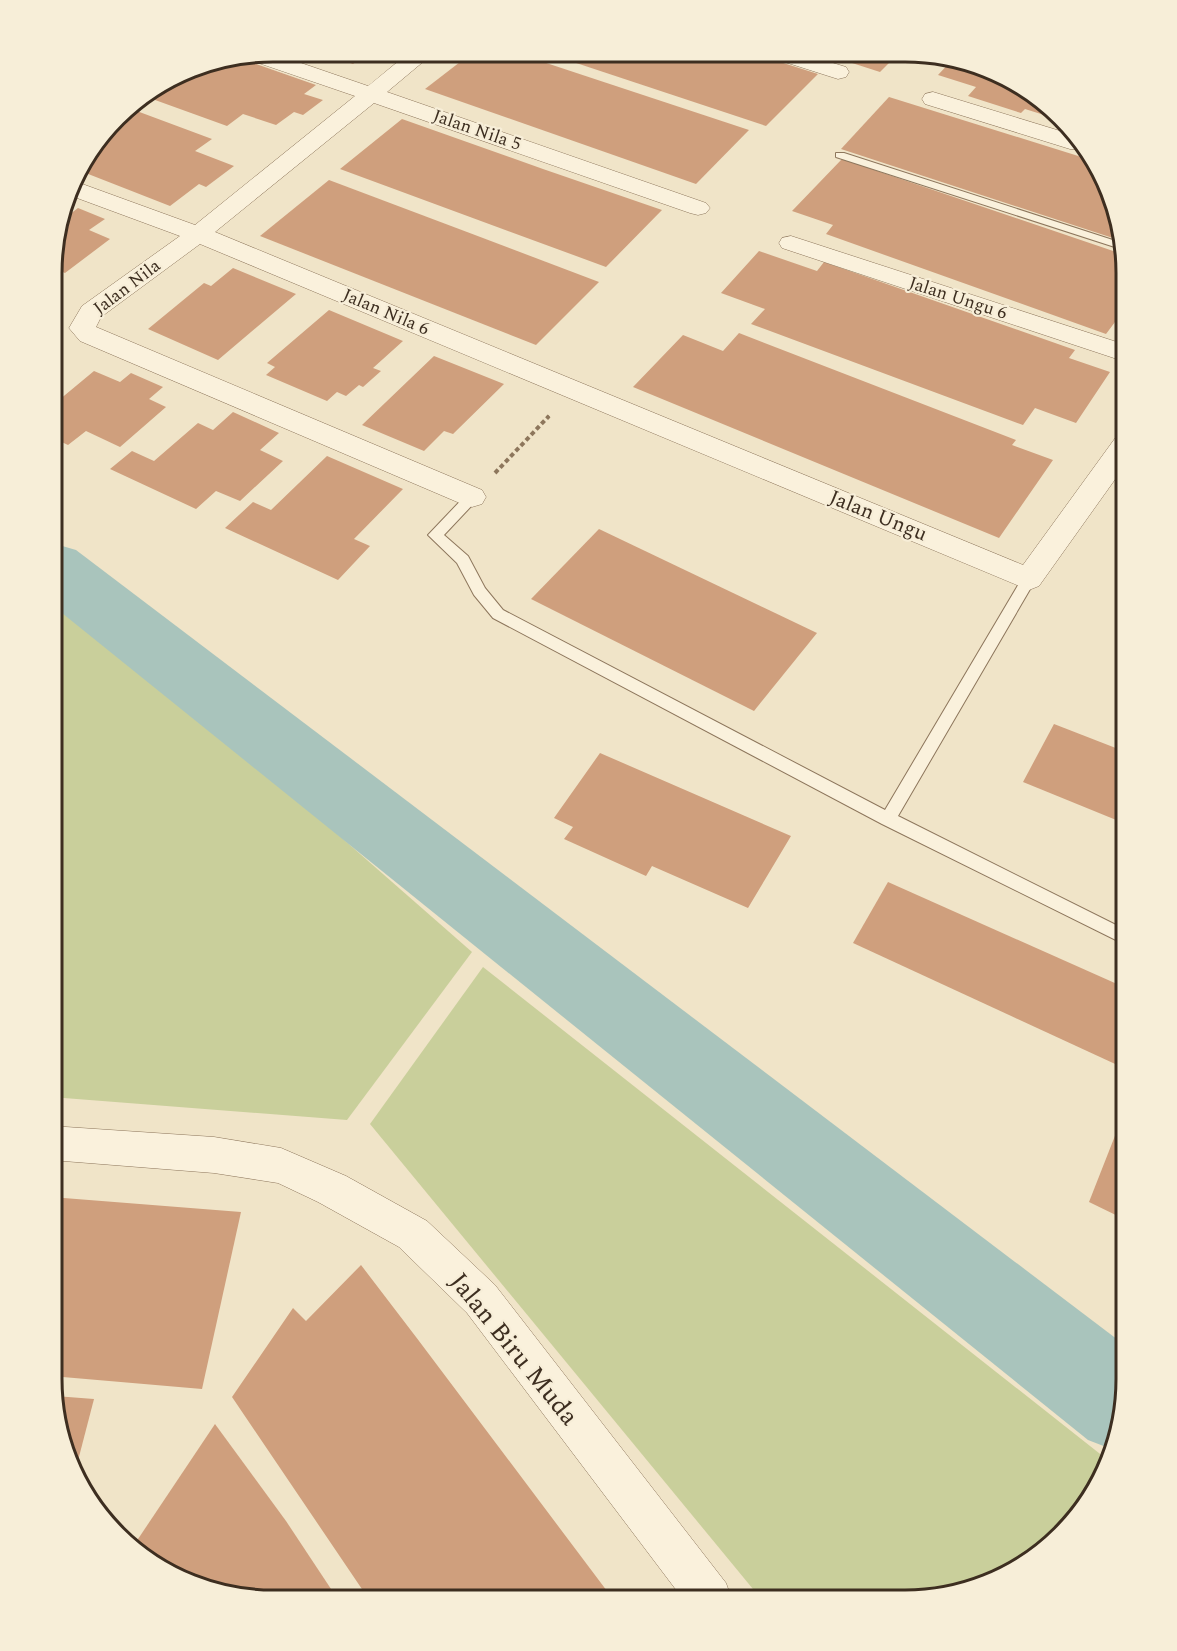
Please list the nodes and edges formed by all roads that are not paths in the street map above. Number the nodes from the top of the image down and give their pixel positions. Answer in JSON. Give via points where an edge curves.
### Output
{"nodes":[{"id":1,"x":278,"y":62,"type":"edge"},
{"id":2,"x":411,"y":62,"type":"edge"},
{"id":3,"x":807,"y":62,"type":"edge"},
{"id":4,"x":837,"y":72,"type":"dead end"},
{"id":5,"x":372,"y":94,"type":"junction"},
{"id":6,"x":933,"y":99,"type":"dead end"},
{"id":7,"x":1070,"y":142,"type":"edge"},
{"id":8,"x":840,"y":155,"type":"dead end"},
{"id":9,"x":79,"y":190,"type":"edge"},
{"id":10,"x":698,"y":208,"type":"dead end"},
{"id":11,"x":198,"y":234,"type":"junction"},
{"id":12,"x":791,"y":243,"type":"dead end"},
{"id":13,"x":1114,"y":244,"type":"edge"},
{"id":14,"x":1116,"y":351,"type":"edge"},
{"id":15,"x":574,"y":390,"type":"joint"},
{"id":16,"x":1116,"y":458,"type":"edge"},
{"id":17,"x":1099,"y":480,"type":"junction"},
{"id":18,"x":1116,"y":486,"type":"edge"},
{"id":19,"x":472,"y":497,"type":"joint"},
{"id":20,"x":1029,"y":579,"type":"junction"},
{"id":21,"x":888,"y":819,"type":"junction"},
{"id":22,"x":1115,"y":933,"type":"edge"},
{"id":23,"x":62,"y":1144,"type":"edge"},
{"id":24,"x":703,"y":1590,"type":"edge"}],
"edges":[{"from":1,"to":5,"type":"street","name":"Jalan Nila 5"},
{"from":2,"to":5,"type":"street","name":"Jalan Nila"},
{"from":3,"to":4,"type":"street"},
{"from":5,"to":10,"type":"street","name":"Jalan Nila 5"},
{"from":5,"to":11,"type":"street","name":"Jalan Nila"},
{"from":6,"to":7,"type":"street"},
{"from":8,"to":13,"type":"lane"},
{"from":9,"to":11,"type":"street","name":"Jalan Nila 6"},
{"from":11,"to":15,"type":"street","name":"Jalan Nila 6"},
{"from":11,"to":19,"type":"street","name":"Jalan Nila","via":[[91,312],[82,328],[89,335]]},
{"from":12,"to":14,"type":"street","name":"Jalan Ungu 6"},
{"from":15,"to":20,"type":"street","name":"Jalan Ungu"},
{"from":16,"to":17,"type":"street"},
{"from":17,"to":18,"type":"street"},
{"from":17,"to":20,"type":"street"},
{"from":19,"to":21,"type":"lane","via":[[435,535],[463,560],[479,591],[498,614]]},
{"from":20,"to":21,"type":"lane"},
{"from":21,"to":22,"type":"lane"},
{"from":23,"to":24,"type":"street","name":"Jalan Biru Muda","via":[[214,1155],[281,1166],[413,1234],[481,1299]]}]}
